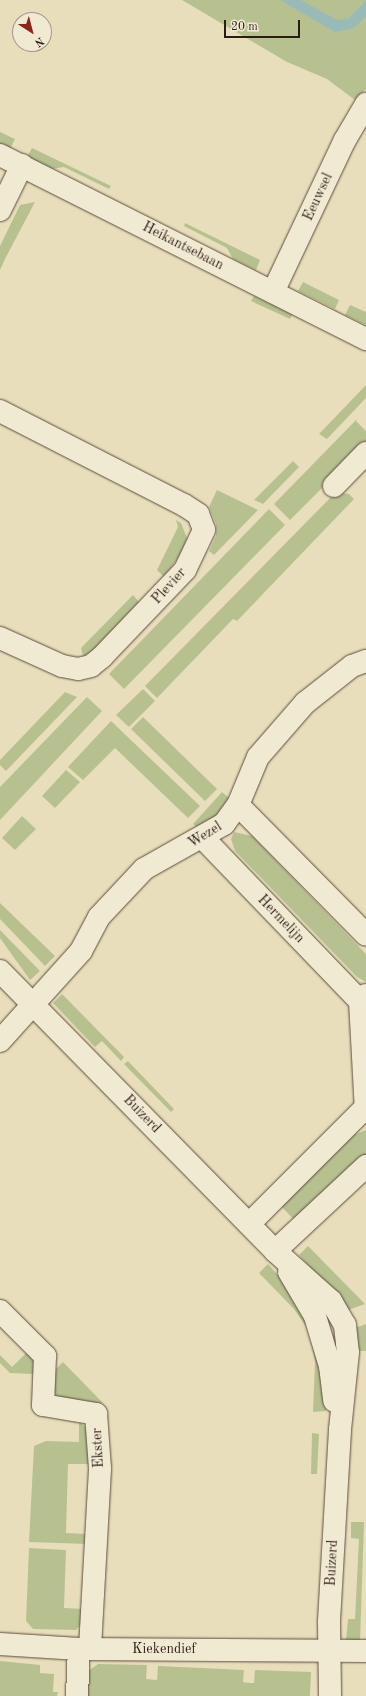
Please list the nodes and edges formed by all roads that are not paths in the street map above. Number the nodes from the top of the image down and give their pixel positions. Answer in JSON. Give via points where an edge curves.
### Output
{"nodes":[{"id":1,"x":366,"y":104,"type":"edge"},
{"id":2,"x":0,"y":154,"type":"edge"},
{"id":3,"x":22,"y":165,"type":"junction"},
{"id":4,"x":0,"y":210,"type":"edge"},
{"id":5,"x":273,"y":292,"type":"junction"},
{"id":6,"x":366,"y":340,"type":"edge"},
{"id":7,"x":0,"y":412,"type":"edge"},
{"id":8,"x":366,"y":453,"type":"edge"},
{"id":9,"x":334,"y":486,"type":"dead end"},
{"id":10,"x":0,"y":638,"type":"edge"},
{"id":11,"x":366,"y":661,"type":"edge"},
{"id":12,"x":238,"y":804,"type":"junction"},
{"id":13,"x":203,"y":838,"type":"junction"},
{"id":14,"x":366,"y":935,"type":"edge"},
{"id":15,"x":0,"y":956,"type":"edge"},
{"id":16,"x":4,"y":974,"type":"edge"},
{"id":17,"x":363,"y":998,"type":"edge"},
{"id":18,"x":35,"y":1004,"type":"junction"},
{"id":19,"x":0,"y":1041,"type":"edge"},
{"id":20,"x":365,"y":1110,"type":"edge"},
{"id":21,"x":366,"y":1166,"type":"edge"},
{"id":22,"x":249,"y":1224,"type":"junction"},
{"id":23,"x":275,"y":1251,"type":"junction"},
{"id":24,"x":0,"y":1311,"type":"edge"},
{"id":25,"x":0,"y":1644,"type":"edge"},
{"id":26,"x":84,"y":1649,"type":"junction"},
{"id":27,"x":328,"y":1649,"type":"junction"},
{"id":28,"x":366,"y":1651,"type":"edge"},
{"id":29,"x":76,"y":1696,"type":"edge"},
{"id":30,"x":330,"y":1696,"type":"edge"}],
"edges":[{"from":1,"to":5,"type":"street","name":"Eeuwsel","via":[[345,140]]},
{"from":2,"to":3,"type":"street","name":"Heikantsebaan"},
{"from":3,"to":4,"type":"street"},
{"from":3,"to":5,"type":"street","name":"Heikantsebaan"},
{"from":5,"to":6,"type":"street","name":"Heikantsebaan"},
{"from":7,"to":10,"type":"street","name":"Plevier","via":[[184,505],[198,514],[204,530],[185,570],[91,666],[78,669],[62,666]]},
{"from":8,"to":9,"type":"street"},
{"from":11,"to":12,"type":"street","name":"Wezel","via":[[352,666],[305,703],[258,757]]},
{"from":12,"to":13,"type":"street","name":"Wezel","via":[[224,824]]},
{"from":12,"to":14,"type":"street"},
{"from":13,"to":17,"type":"street","name":"Hermelijn"},
{"from":13,"to":18,"type":"street","name":"Wezel","via":[[144,869],[99,917],[81,951],[53,980]]},
{"from":15,"to":16,"type":"street","name":"Buizerd"},
{"from":16,"to":18,"type":"street","name":"Buizerd"},
{"from":17,"to":20,"type":"street","name":"Hermelijn"},
{"from":18,"to":19,"type":"street","name":"Wezel"},
{"from":18,"to":22,"type":"street","name":"Buizerd"},
{"from":20,"to":22,"type":"street","name":"Hermelijn"},
{"from":21,"to":23,"type":"street"},
{"from":22,"to":23,"type":"street","name":"Buizerd"},
{"from":23,"to":27,"type":"street","name":"Buizerd","via":[[331,1301],[345,1325],[348,1352],[340,1430]]},
{"from":24,"to":26,"type":"street","name":"Ekster","via":[[45,1356],[43,1405],[96,1414],[100,1470]]},
{"from":25,"to":26,"type":"street","name":"Kiekendief"},
{"from":26,"to":27,"type":"street","name":"Kiekendief"},
{"from":26,"to":29,"type":"street","name":"Ekster"},
{"from":27,"to":28,"type":"street","name":"Kiekendief"},
{"from":27,"to":30,"type":"street","name":"Buizerd"}]}
